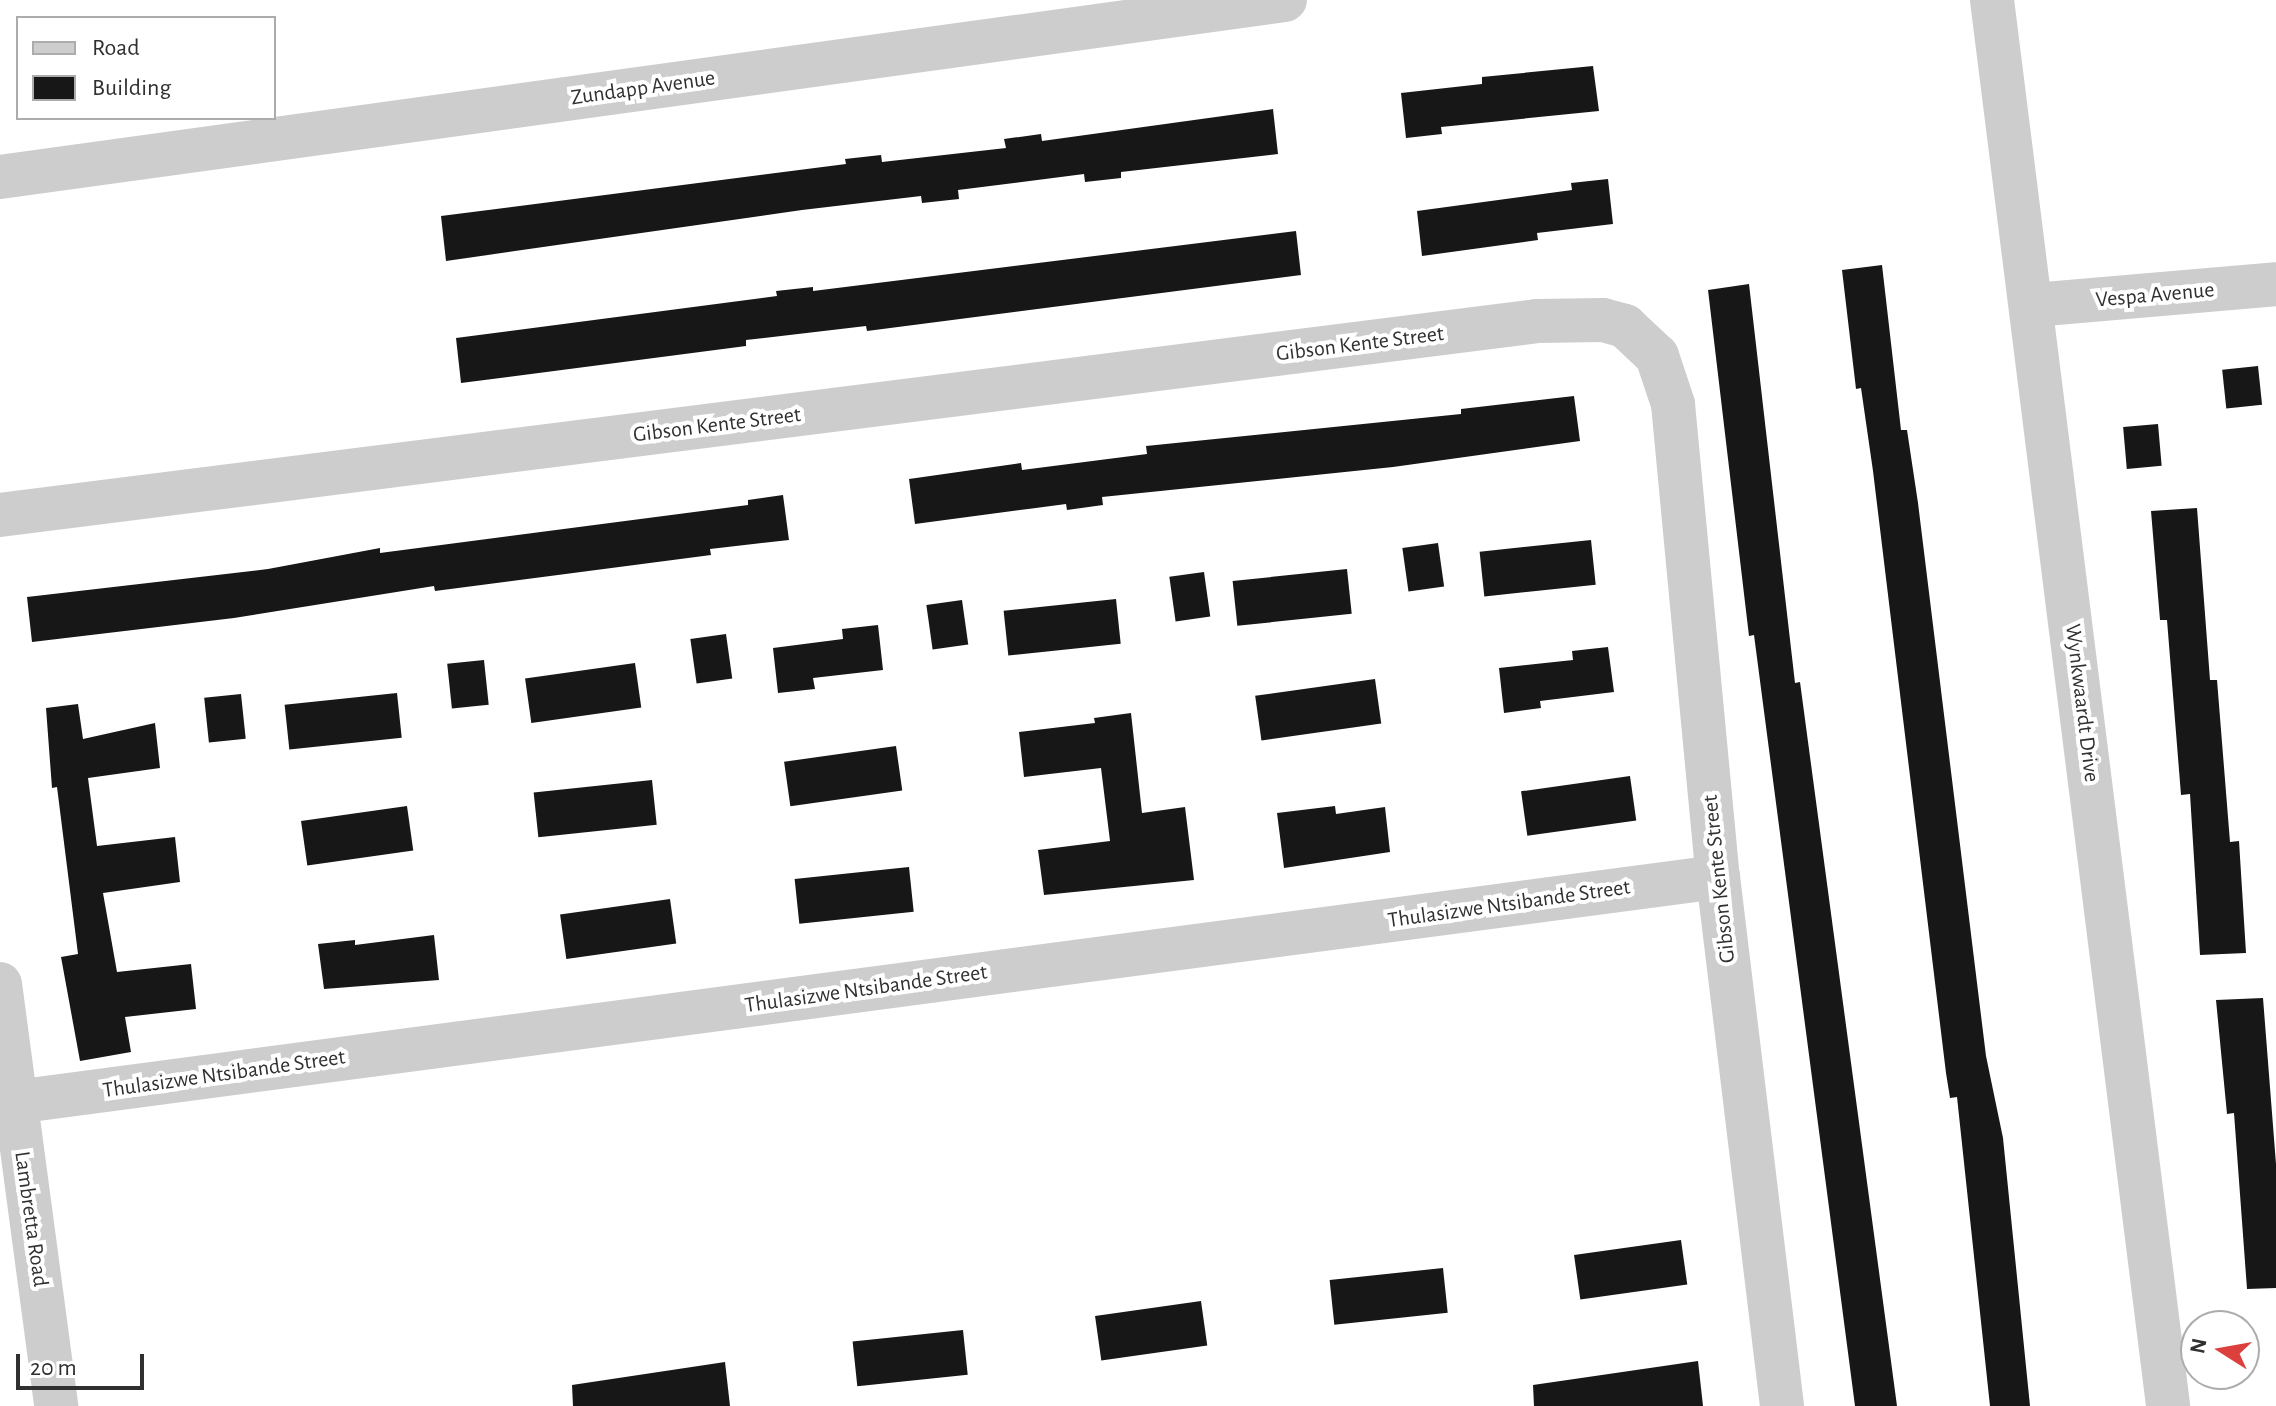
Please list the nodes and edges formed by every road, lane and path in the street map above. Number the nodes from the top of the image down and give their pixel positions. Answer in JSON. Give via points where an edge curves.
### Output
{"nodes":[{"id":1,"x":1285,"y":0,"type":"edge"},
{"id":2,"x":1992,"y":0,"type":"edge"},
{"id":3,"x":0,"y":177,"type":"edge"},
{"id":4,"x":2276,"y":284,"type":"edge"},
{"id":5,"x":2033,"y":305,"type":"junction"},
{"id":6,"x":0,"y":515,"type":"edge"},
{"id":7,"x":1718,"y":877,"type":"junction"},
{"id":8,"x":0,"y":984,"type":"edge"},
{"id":9,"x":15,"y":1102,"type":"junction"},
{"id":10,"x":56,"y":1406,"type":"edge"},
{"id":11,"x":1782,"y":1406,"type":"edge"},
{"id":12,"x":2168,"y":1406,"type":"edge"}],
"edges":[{"from":1,"to":3,"type":"street","name":"Zundapp Avenue"},
{"from":2,"to":5,"type":"street","name":"Wynkwaardt Drive"},
{"from":4,"to":5,"type":"street","name":"Vespa Avenue"},
{"from":5,"to":12,"type":"street","name":"Wynkwaardt Drive"},
{"from":6,"to":7,"type":"street","name":"Gibson Kente Street","via":[[1537,321],[1603,320],[1625,326],[1657,356],[1673,404]]},
{"from":7,"to":9,"type":"street","name":"Thulasizwe Ntsibande Street"},
{"from":7,"to":11,"type":"street","name":"Gibson Kente Street"},
{"from":8,"to":9,"type":"street","name":"Lambretta Road"},
{"from":9,"to":10,"type":"street","name":"Lambretta Road"}]}
